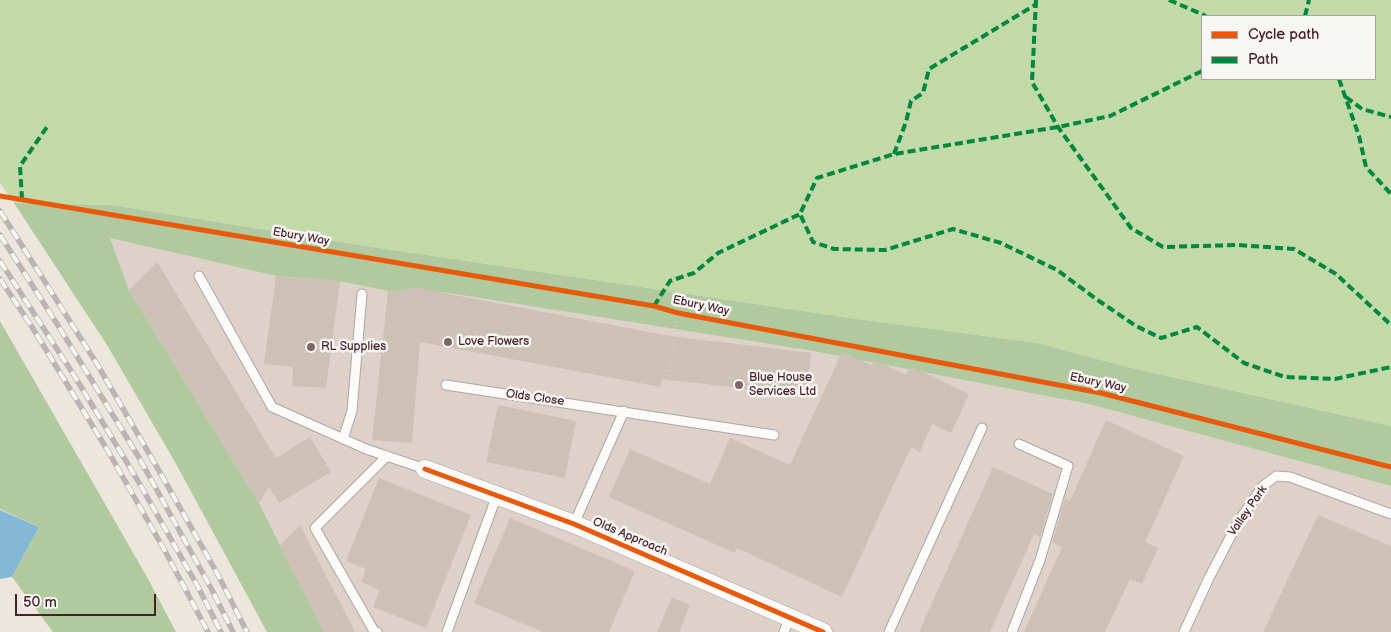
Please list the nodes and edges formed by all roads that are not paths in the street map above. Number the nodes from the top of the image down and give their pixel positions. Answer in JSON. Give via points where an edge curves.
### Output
{"nodes":[{"id":1,"x":199,"y":276,"type":"dead end"},
{"id":2,"x":362,"y":294,"type":"dead end"},
{"id":3,"x":446,"y":385,"type":"dead end"},
{"id":4,"x":624,"y":411,"type":"junction"},
{"id":5,"x":982,"y":428,"type":"dead end"},
{"id":6,"x":774,"y":435,"type":"dead end"},
{"id":7,"x":343,"y":439,"type":"junction"},
{"id":8,"x":1019,"y":444,"type":"dead end"},
{"id":9,"x":387,"y":456,"type":"junction"},
{"id":10,"x":425,"y":469,"type":"joint"},
{"id":11,"x":497,"y":495,"type":"junction"},
{"id":12,"x":1391,"y":514,"type":"edge"},
{"id":13,"x":574,"y":524,"type":"junction"},
{"id":14,"x":787,"y":625,"type":"edge"},
{"id":15,"x":377,"y":632,"type":"edge"},
{"id":16,"x":447,"y":632,"type":"edge"},
{"id":17,"x":824,"y":632,"type":"edge"},
{"id":18,"x":889,"y":632,"type":"edge"},
{"id":19,"x":1012,"y":632,"type":"edge"},
{"id":20,"x":1184,"y":632,"type":"edge"}],
"edges":[{"from":1,"to":7,"type":"lane","via":[[272,407]]},
{"from":2,"to":7,"type":"lane","via":[[352,411]]},
{"from":3,"to":4,"type":"lane","name":"Olds Close"},
{"from":4,"to":6,"type":"lane","name":"Olds Close"},
{"from":4,"to":13,"type":"lane"},
{"from":5,"to":18,"type":"lane"},
{"from":7,"to":9,"type":"lane"},
{"from":8,"to":19,"type":"lane","via":[[1068,466],[1040,560]]},
{"from":9,"to":10,"type":"lane"},
{"from":9,"to":15,"type":"lane","via":[[314,528]]},
{"from":10,"to":11,"type":"street","name":"Olds Approach"},
{"from":11,"to":13,"type":"street","name":"Olds Approach"},
{"from":11,"to":16,"type":"lane"},
{"from":12,"to":20,"type":"lane","name":"Valley Park","via":[[1290,477],[1276,476],[1263,486],[1238,522]]},
{"from":13,"to":14,"type":"street","name":"Olds Approach"},
{"from":14,"to":17,"type":"street","name":"Olds Approach"}]}
